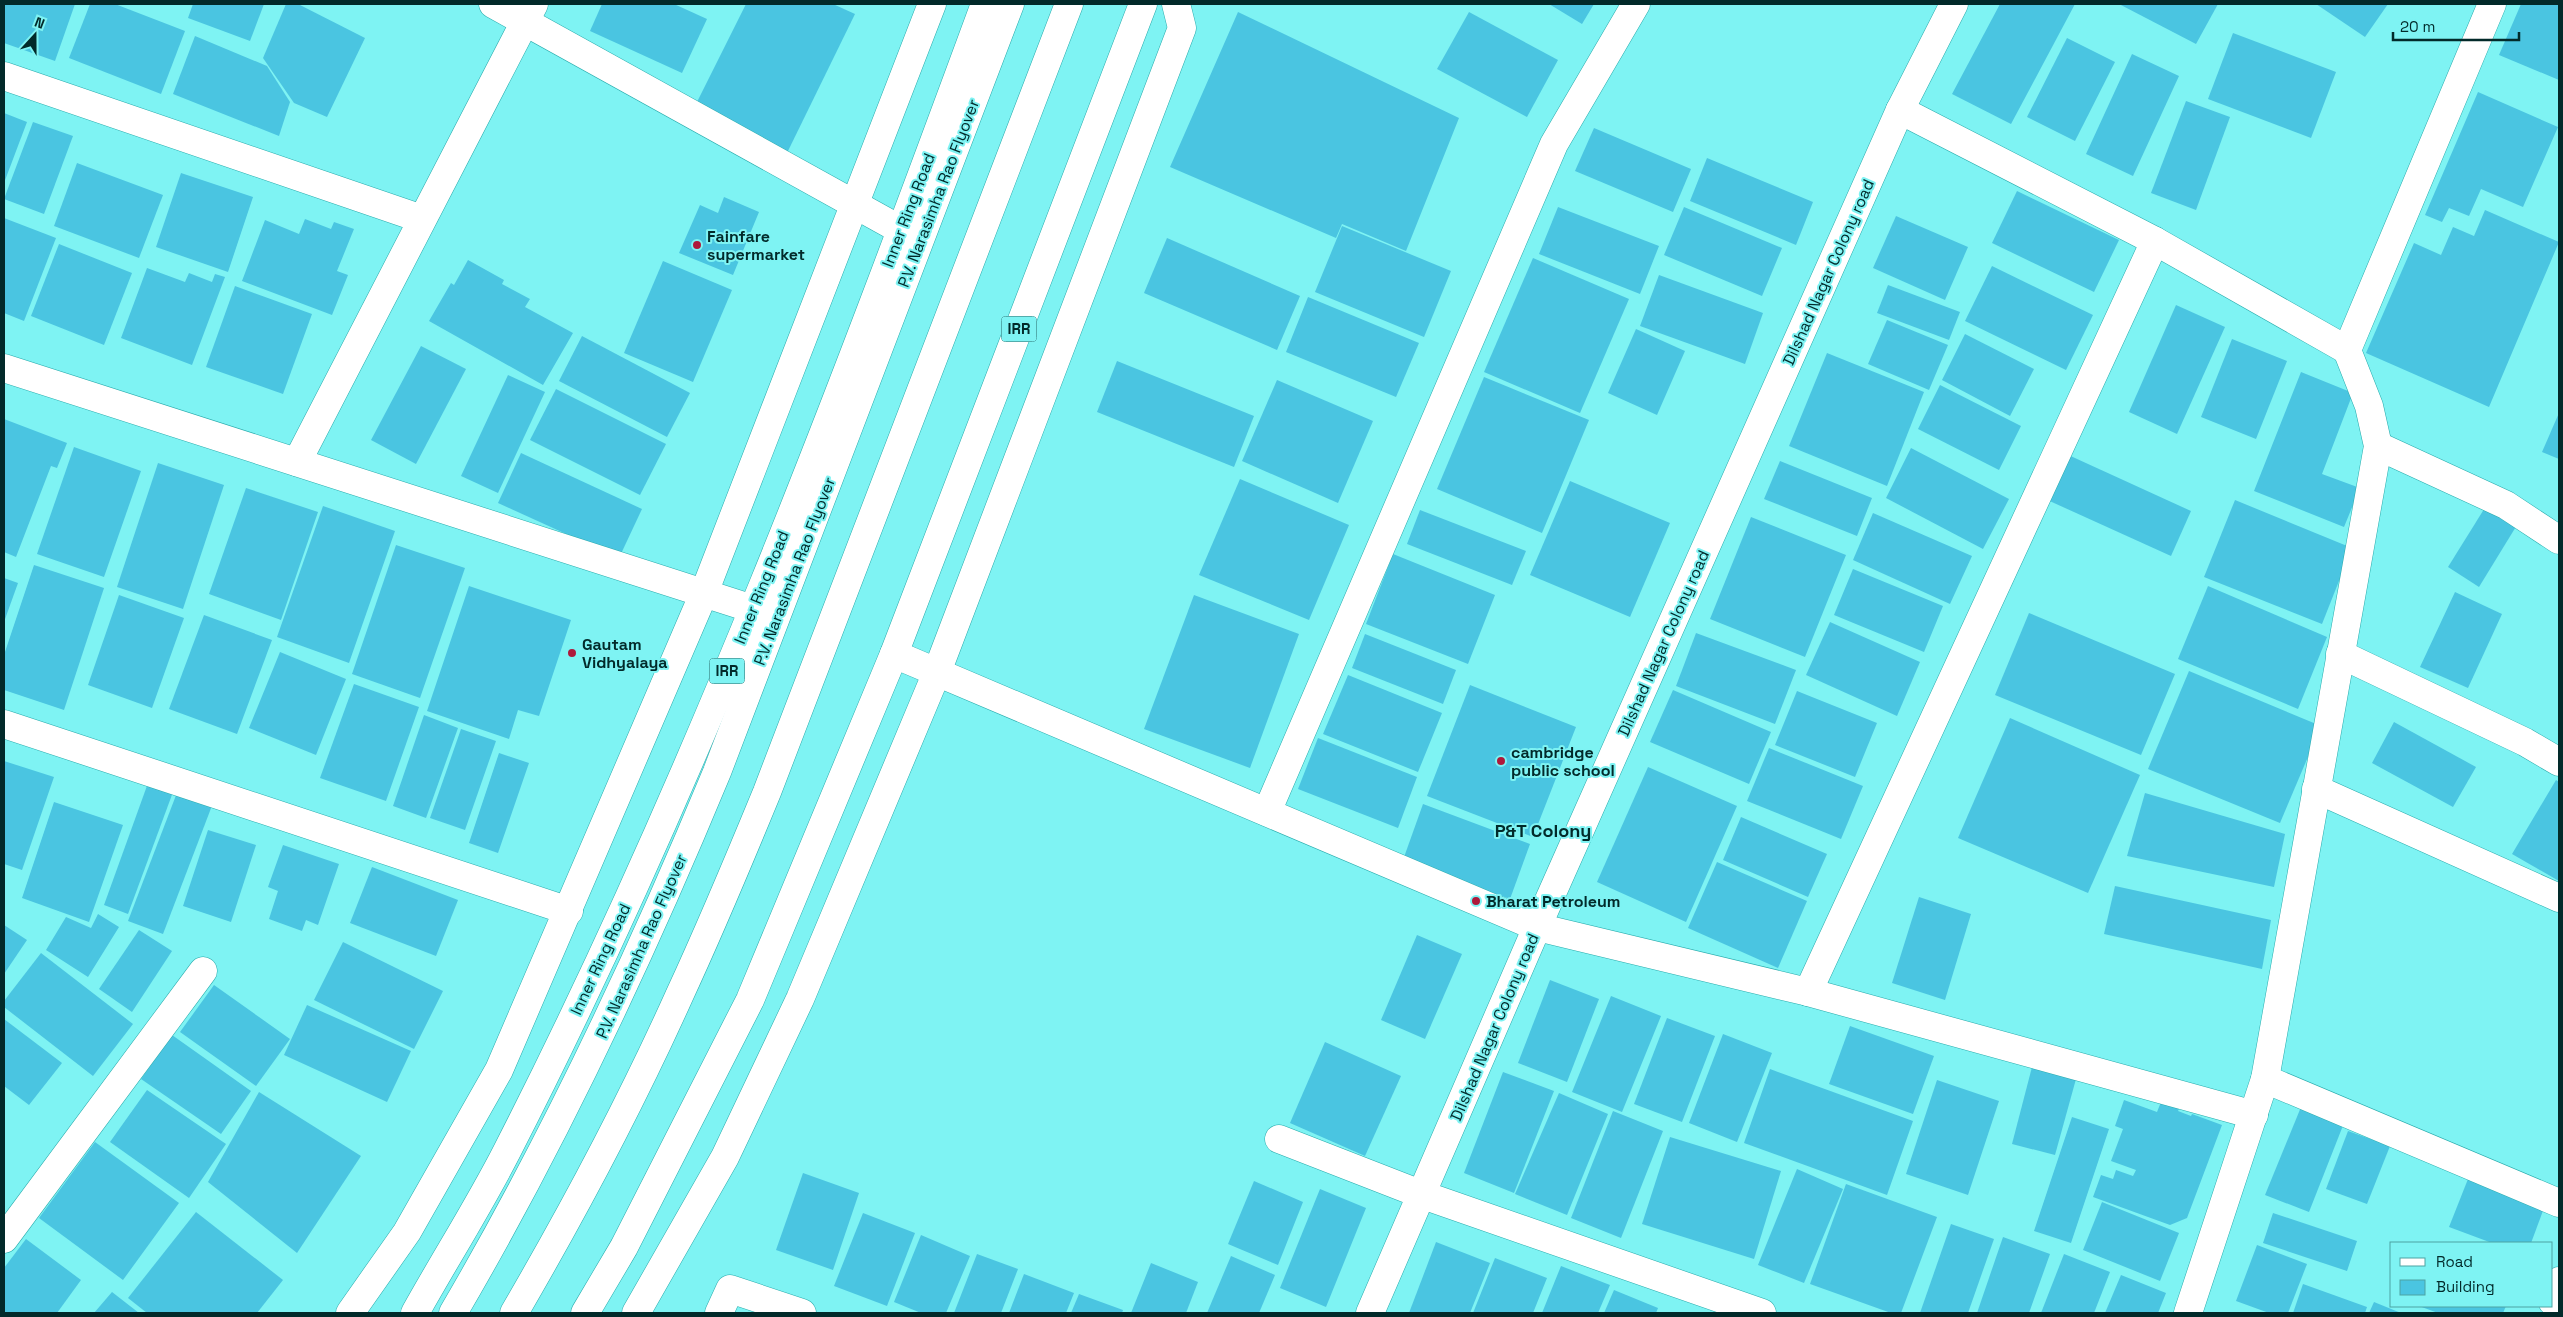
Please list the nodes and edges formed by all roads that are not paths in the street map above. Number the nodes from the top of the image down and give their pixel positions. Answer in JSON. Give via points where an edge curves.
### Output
{"nodes":[{"id":1,"x":493,"y":4,"type":"edge"},
{"id":2,"x":932,"y":4,"type":"edge"},
{"id":3,"x":985,"y":4,"type":"edge"},
{"id":4,"x":1010,"y":4,"type":"edge"},
{"id":5,"x":1069,"y":4,"type":"edge"},
{"id":6,"x":1144,"y":4,"type":"edge"},
{"id":7,"x":1176,"y":4,"type":"edge"},
{"id":8,"x":1636,"y":4,"type":"edge"},
{"id":9,"x":1954,"y":4,"type":"edge"},
{"id":10,"x":2492,"y":4,"type":"edge"},
{"id":11,"x":530,"y":12,"type":"edge"},
{"id":12,"x":4,"y":76,"type":"edge"},
{"id":13,"x":1900,"y":110,"type":"junction"},
{"id":14,"x":853,"y":204,"type":"junction"},
{"id":15,"x":422,"y":219,"type":"junction"},
{"id":16,"x":901,"y":230,"type":"junction"},
{"id":17,"x":2155,"y":241,"type":"junction"},
{"id":18,"x":2347,"y":350,"type":"junction"},
{"id":19,"x":4,"y":368,"type":"edge"},
{"id":20,"x":2378,"y":446,"type":"junction"},
{"id":21,"x":297,"y":462,"type":"junction"},
{"id":22,"x":2559,"y":540,"type":"edge"},
{"id":23,"x":704,"y":593,"type":"junction"},
{"id":24,"x":753,"y":609,"type":"junction"},
{"id":25,"x":894,"y":654,"type":"junction"},
{"id":26,"x":2340,"y":654,"type":"junction"},
{"id":27,"x":937,"y":672,"type":"junction"},
{"id":28,"x":4,"y":724,"type":"edge"},
{"id":29,"x":2559,"y":762,"type":"edge"},
{"id":30,"x":2316,"y":790,"type":"junction"},
{"id":31,"x":1268,"y":812,"type":"junction"},
{"id":32,"x":2559,"y":898,"type":"edge"},
{"id":33,"x":570,"y":911,"type":"junction"},
{"id":34,"x":1537,"y":927,"type":"junction"},
{"id":35,"x":203,"y":972,"type":"dead end"},
{"id":36,"x":1808,"y":992,"type":"junction"},
{"id":37,"x":2265,"y":1079,"type":"junction"},
{"id":38,"x":2254,"y":1115,"type":"junction"},
{"id":39,"x":1279,"y":1139,"type":"dead end"},
{"id":40,"x":1423,"y":1196,"type":"junction"},
{"id":41,"x":2559,"y":1203,"type":"edge"},
{"id":42,"x":4,"y":1238,"type":"edge"},
{"id":43,"x":2559,"y":1281,"type":"edge"},
{"id":44,"x":2553,"y":1298,"type":"edge"},
{"id":45,"x":1699,"y":1303,"type":"edge"},
{"id":46,"x":350,"y":1313,"type":"edge"},
{"id":47,"x":415,"y":1313,"type":"edge"},
{"id":48,"x":453,"y":1313,"type":"edge"},
{"id":49,"x":514,"y":1313,"type":"edge"},
{"id":50,"x":585,"y":1313,"type":"edge"},
{"id":51,"x":636,"y":1313,"type":"edge"},
{"id":52,"x":719,"y":1313,"type":"edge"},
{"id":53,"x":802,"y":1313,"type":"edge"},
{"id":54,"x":1370,"y":1313,"type":"edge"},
{"id":55,"x":1762,"y":1313,"type":"edge"},
{"id":56,"x":2188,"y":1313,"type":"edge"}],
"edges":[{"from":1,"to":11,"type":"main road"},
{"from":2,"to":14,"type":"main road"},
{"from":3,"to":16,"type":"main road","name":"Inner Ring Road","number":"IRR"},
{"from":4,"to":48,"type":"main road","name":"P.V. Narasimha Rao Flyover","via":[[718,772],[671,883],[588,1063]]},
{"from":5,"to":49,"type":"main road","via":[[738,861],[680,995],[636,1084],[582,1191]]},
{"from":6,"to":25,"type":"main road","number":"IRR"},
{"from":7,"to":27,"type":"main road","via":[[1182,28]]},
{"from":8,"to":31,"type":"main road","via":[[1554,144]]},
{"from":9,"to":13,"type":"main road","name":"Dilshad Nagar Colony road"},
{"from":10,"to":18,"type":"main road"},
{"from":11,"to":14,"type":"main road"},
{"from":11,"to":15,"type":"main road"},
{"from":12,"to":15,"type":"main road"},
{"from":13,"to":17,"type":"main road"},
{"from":13,"to":34,"type":"main road","name":"Dilshad Nagar Colony road"},
{"from":14,"to":16,"type":"main road"},
{"from":14,"to":23,"type":"main road"},
{"from":15,"to":21,"type":"main road"},
{"from":16,"to":24,"type":"main road","name":"Inner Ring Road","number":"IRR"},
{"from":17,"to":18,"type":"main road"},
{"from":17,"to":36,"type":"main road"},
{"from":18,"to":20,"type":"main road","via":[[2369,406]]},
{"from":19,"to":21,"type":"main road"},
{"from":20,"to":22,"type":"main road","via":[[2506,506]]},
{"from":20,"to":26,"type":"main road"},
{"from":21,"to":23,"type":"main road"},
{"from":23,"to":24,"type":"main road"},
{"from":23,"to":33,"type":"main road"},
{"from":24,"to":47,"type":"main road","name":"Inner Ring Road","number":"IRR","via":[[600,961],[506,1154]]},
{"from":25,"to":27,"type":"main road"},
{"from":25,"to":50,"type":"main road","number":"IRR","via":[[750,1000],[624,1247]]},
{"from":26,"to":29,"type":"main road","via":[[2525,742]]},
{"from":26,"to":30,"type":"main road"},
{"from":27,"to":31,"type":"main road"},
{"from":27,"to":51,"type":"main road","via":[[791,1017],[725,1157]]},
{"from":28,"to":33,"type":"main road"},
{"from":30,"to":32,"type":"main road"},
{"from":30,"to":37,"type":"main road"},
{"from":31,"to":34,"type":"main road"},
{"from":33,"to":46,"type":"main road","via":[[499,1070],[407,1232]]},
{"from":34,"to":36,"type":"main road"},
{"from":34,"to":40,"type":"main road","name":"Dilshad Nagar Colony road"},
{"from":35,"to":42,"type":"main road"},
{"from":36,"to":38,"type":"main road"},
{"from":37,"to":38,"type":"main road"},
{"from":37,"to":41,"type":"main road"},
{"from":38,"to":56,"type":"main road"},
{"from":39,"to":40,"type":"main road"},
{"from":40,"to":45,"type":"main road"},
{"from":40,"to":54,"type":"main road","name":"Dilshad Nagar Colony road"},
{"from":43,"to":44,"type":"main road"},
{"from":45,"to":55,"type":"main road"},
{"from":52,"to":53,"type":"main road","via":[[730,1289]]}]}
